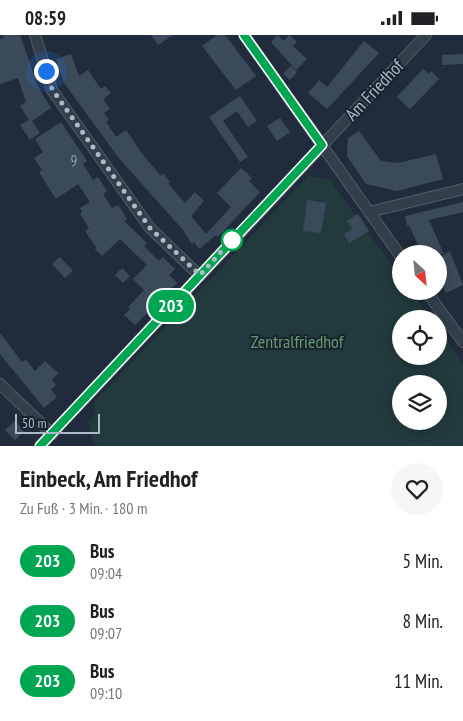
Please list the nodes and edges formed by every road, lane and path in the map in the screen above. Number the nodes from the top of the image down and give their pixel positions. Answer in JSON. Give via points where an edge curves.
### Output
{"nodes":[{"id":1,"x":35,"y":35,"type":"edge"},
{"id":2,"x":244,"y":35,"type":"edge"},
{"id":3,"x":426,"y":35,"type":"edge"},
{"id":4,"x":322,"y":145,"type":"junction"},
{"id":5,"x":463,"y":189,"type":"edge"},
{"id":6,"x":369,"y":212,"type":"junction"},
{"id":7,"x":392,"y":245,"type":"edge"},
{"id":8,"x":200,"y":275,"type":"junction"},
{"id":9,"x":433,"y":300,"type":"edge"},
{"id":10,"x":463,"y":342,"type":"edge"},
{"id":11,"x":0,"y":384,"type":"edge"},
{"id":12,"x":52,"y":434,"type":"junction"},
{"id":13,"x":40,"y":446,"type":"edge"}],
"edges":[{"from":1,"to":8,"type":"street","via":[[52,89],[150,228]]},
{"from":2,"to":4,"type":"street"},
{"from":3,"to":4,"type":"street","name":"Am Friedhof"},
{"from":4,"to":6,"type":"street"},
{"from":4,"to":8,"type":"street","name":"Am Friedhof"},
{"from":5,"to":6,"type":"street"},
{"from":6,"to":7,"type":"street"},
{"from":8,"to":12,"type":"street","name":"Am Friedhof"},
{"from":9,"to":10,"type":"street"},
{"from":11,"to":12,"type":"street"},
{"from":12,"to":13,"type":"street","name":"Am Friedhof"}]}
